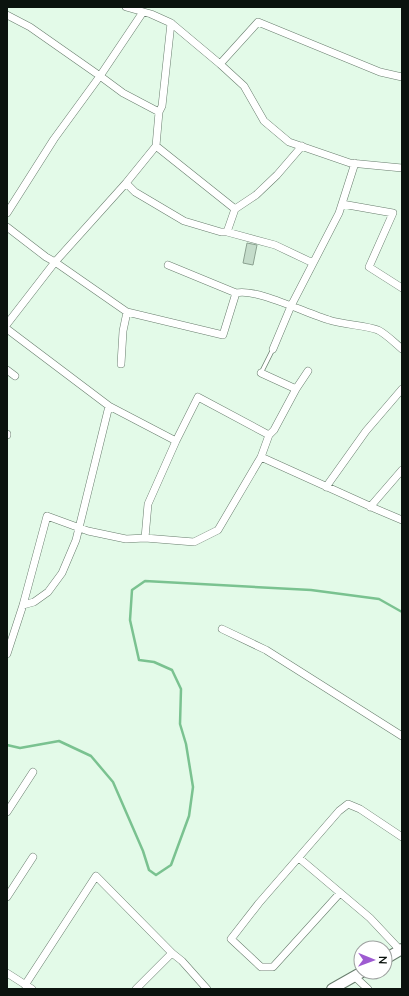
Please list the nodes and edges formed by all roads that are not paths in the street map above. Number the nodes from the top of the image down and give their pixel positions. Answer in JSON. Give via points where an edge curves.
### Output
{"nodes":[{"id":1,"x":126,"y":7,"type":"edge"},
{"id":2,"x":143,"y":12,"type":"junction"},
{"id":3,"x":7,"y":15,"type":"edge"},
{"id":4,"x":171,"y":23,"type":"junction"},
{"id":5,"x":220,"y":64,"type":"junction"},
{"id":6,"x":100,"y":76,"type":"junction"},
{"id":7,"x":402,"y":77,"type":"edge"},
{"id":8,"x":159,"y":112,"type":"junction"},
{"id":9,"x":156,"y":146,"type":"junction"},
{"id":10,"x":302,"y":146,"type":"junction"},
{"id":11,"x":355,"y":163,"type":"junction"},
{"id":12,"x":402,"y":168,"type":"edge"},
{"id":13,"x":126,"y":183,"type":"junction"},
{"id":14,"x":342,"y":204,"type":"junction"},
{"id":15,"x":235,"y":209,"type":"junction"},
{"id":16,"x":7,"y":213,"type":"edge"},
{"id":17,"x":7,"y":227,"type":"edge"},
{"id":18,"x":226,"y":232,"type":"junction"},
{"id":19,"x":55,"y":262,"type":"junction"},
{"id":20,"x":313,"y":263,"type":"junction"},
{"id":21,"x":168,"y":265,"type":"dead end"},
{"id":22,"x":402,"y":288,"type":"edge"},
{"id":23,"x":236,"y":293,"type":"junction"},
{"id":24,"x":291,"y":306,"type":"junction"},
{"id":25,"x":127,"y":312,"type":"junction"},
{"id":26,"x":7,"y":324,"type":"edge"},
{"id":27,"x":7,"y":329,"type":"edge"},
{"id":28,"x":273,"y":349,"type":"joint"},
{"id":29,"x":402,"y":349,"type":"edge"},
{"id":30,"x":121,"y":364,"type":"dead end"},
{"id":31,"x":7,"y":370,"type":"edge"},
{"id":32,"x":308,"y":371,"type":"dead end"},
{"id":33,"x":261,"y":373,"type":"joint"},
{"id":34,"x":15,"y":376,"type":"dead end"},
{"id":35,"x":296,"y":389,"type":"junction"},
{"id":36,"x":402,"y":389,"type":"edge"},
{"id":37,"x":109,"y":406,"type":"junction"},
{"id":38,"x":270,"y":435,"type":"junction"},
{"id":39,"x":176,"y":441,"type":"junction"},
{"id":40,"x":261,"y":457,"type":"junction"},
{"id":41,"x":402,"y":470,"type":"edge"},
{"id":42,"x":326,"y":487,"type":"junction"},
{"id":43,"x":370,"y":507,"type":"junction"},
{"id":44,"x":402,"y":520,"type":"edge"},
{"id":45,"x":79,"y":527,"type":"junction"},
{"id":46,"x":145,"y":538,"type":"junction"},
{"id":47,"x":24,"y":605,"type":"junction"},
{"id":48,"x":222,"y":629,"type":"dead end"},
{"id":49,"x":7,"y":654,"type":"edge"},
{"id":50,"x":402,"y":736,"type":"edge"},
{"id":51,"x":32,"y":772,"type":"dead end"},
{"id":52,"x":7,"y":812,"type":"edge"},
{"id":53,"x":402,"y":837,"type":"edge"},
{"id":54,"x":33,"y":857,"type":"dead end"},
{"id":55,"x":299,"y":858,"type":"junction"},
{"id":56,"x":340,"y":892,"type":"junction"},
{"id":57,"x":7,"y":897,"type":"edge"},
{"id":58,"x":401,"y":950,"type":"edge"},
{"id":59,"x":172,"y":953,"type":"junction"},
{"id":60,"x":7,"y":973,"type":"edge"},
{"id":61,"x":353,"y":977,"type":"edge"},
{"id":62,"x":362,"y":980,"type":"edge"},
{"id":63,"x":29,"y":987,"type":"edge"},
{"id":64,"x":136,"y":989,"type":"edge"},
{"id":65,"x":207,"y":989,"type":"edge"},
{"id":66,"x":332,"y":989,"type":"edge"},
{"id":67,"x":368,"y":989,"type":"edge"}],
"edges":[{"from":1,"to":2,"type":"street"},
{"from":2,"to":4,"type":"street"},
{"from":2,"to":6,"type":"street"},
{"from":3,"to":6,"type":"street","via":[[30,27]]},
{"from":4,"to":5,"type":"street"},
{"from":4,"to":8,"type":"street","via":[[162,106]]},
{"from":5,"to":7,"type":"street","via":[[258,22],[380,72]]},
{"from":5,"to":10,"type":"street","via":[[244,86],[264,121],[289,142]]},
{"from":6,"to":8,"type":"street","via":[[123,93]]},
{"from":6,"to":16,"type":"street","via":[[54,139]]},
{"from":8,"to":9,"type":"street"},
{"from":9,"to":13,"type":"street"},
{"from":9,"to":15,"type":"street"},
{"from":10,"to":11,"type":"street"},
{"from":10,"to":15,"type":"street","via":[[256,195]]},
{"from":11,"to":12,"type":"street"},
{"from":11,"to":14,"type":"street"},
{"from":13,"to":18,"type":"street","via":[[135,192],[184,221]]},
{"from":13,"to":19,"type":"street"},
{"from":14,"to":20,"type":"street"},
{"from":14,"to":22,"type":"street","via":[[393,213],[369,267]]},
{"from":15,"to":18,"type":"street"},
{"from":17,"to":19,"type":"street"},
{"from":18,"to":20,"type":"street","via":[[275,245]]},
{"from":19,"to":25,"type":"street"},
{"from":19,"to":26,"type":"street"},
{"from":20,"to":24,"type":"street"},
{"from":21,"to":23,"type":"street"},
{"from":23,"to":24,"type":"street","via":[[256,294]]},
{"from":23,"to":25,"type":"street","via":[[223,335]]},
{"from":24,"to":28,"type":"street"},
{"from":24,"to":29,"type":"street","via":[[329,320],[378,331]]},
{"from":25,"to":30,"type":"street","via":[[122,332]]},
{"from":27,"to":37,"type":"street"},
{"from":28,"to":33,"type":"lane"},
{"from":31,"to":34,"type":"street"},
{"from":32,"to":35,"type":"street"},
{"from":33,"to":35,"type":"street"},
{"from":35,"to":38,"type":"street"},
{"from":36,"to":42,"type":"street","via":[[366,431]]},
{"from":37,"to":39,"type":"street"},
{"from":37,"to":45,"type":"street"},
{"from":38,"to":39,"type":"street","via":[[198,397]]},
{"from":38,"to":40,"type":"street"},
{"from":39,"to":46,"type":"street","via":[[148,504]]},
{"from":40,"to":42,"type":"street"},
{"from":40,"to":46,"type":"street","via":[[218,530],[194,542]]},
{"from":41,"to":43,"type":"street"},
{"from":42,"to":43,"type":"street"},
{"from":43,"to":44,"type":"street"},
{"from":45,"to":46,"type":"street","via":[[126,539]]},
{"from":45,"to":47,"type":"street","via":[[62,573],[48,592],[34,602]]},
{"from":45,"to":47,"type":"street","via":[[47,516]]},
{"from":47,"to":49,"type":"street"},
{"from":48,"to":50,"type":"street","via":[[266,650]]},
{"from":51,"to":52,"type":"street"},
{"from":53,"to":55,"type":"street","via":[[348,804]]},
{"from":54,"to":57,"type":"street"},
{"from":55,"to":56,"type":"street"},
{"from":55,"to":56,"type":"street","via":[[231,939],[261,967],[273,968]]},
{"from":56,"to":58,"type":"street"},
{"from":59,"to":63,"type":"street","via":[[96,876]]},
{"from":59,"to":64,"type":"street"},
{"from":59,"to":65,"type":"street"},
{"from":60,"to":63,"type":"street"},
{"from":61,"to":66,"type":"street"},
{"from":62,"to":67,"type":"street"}]}
